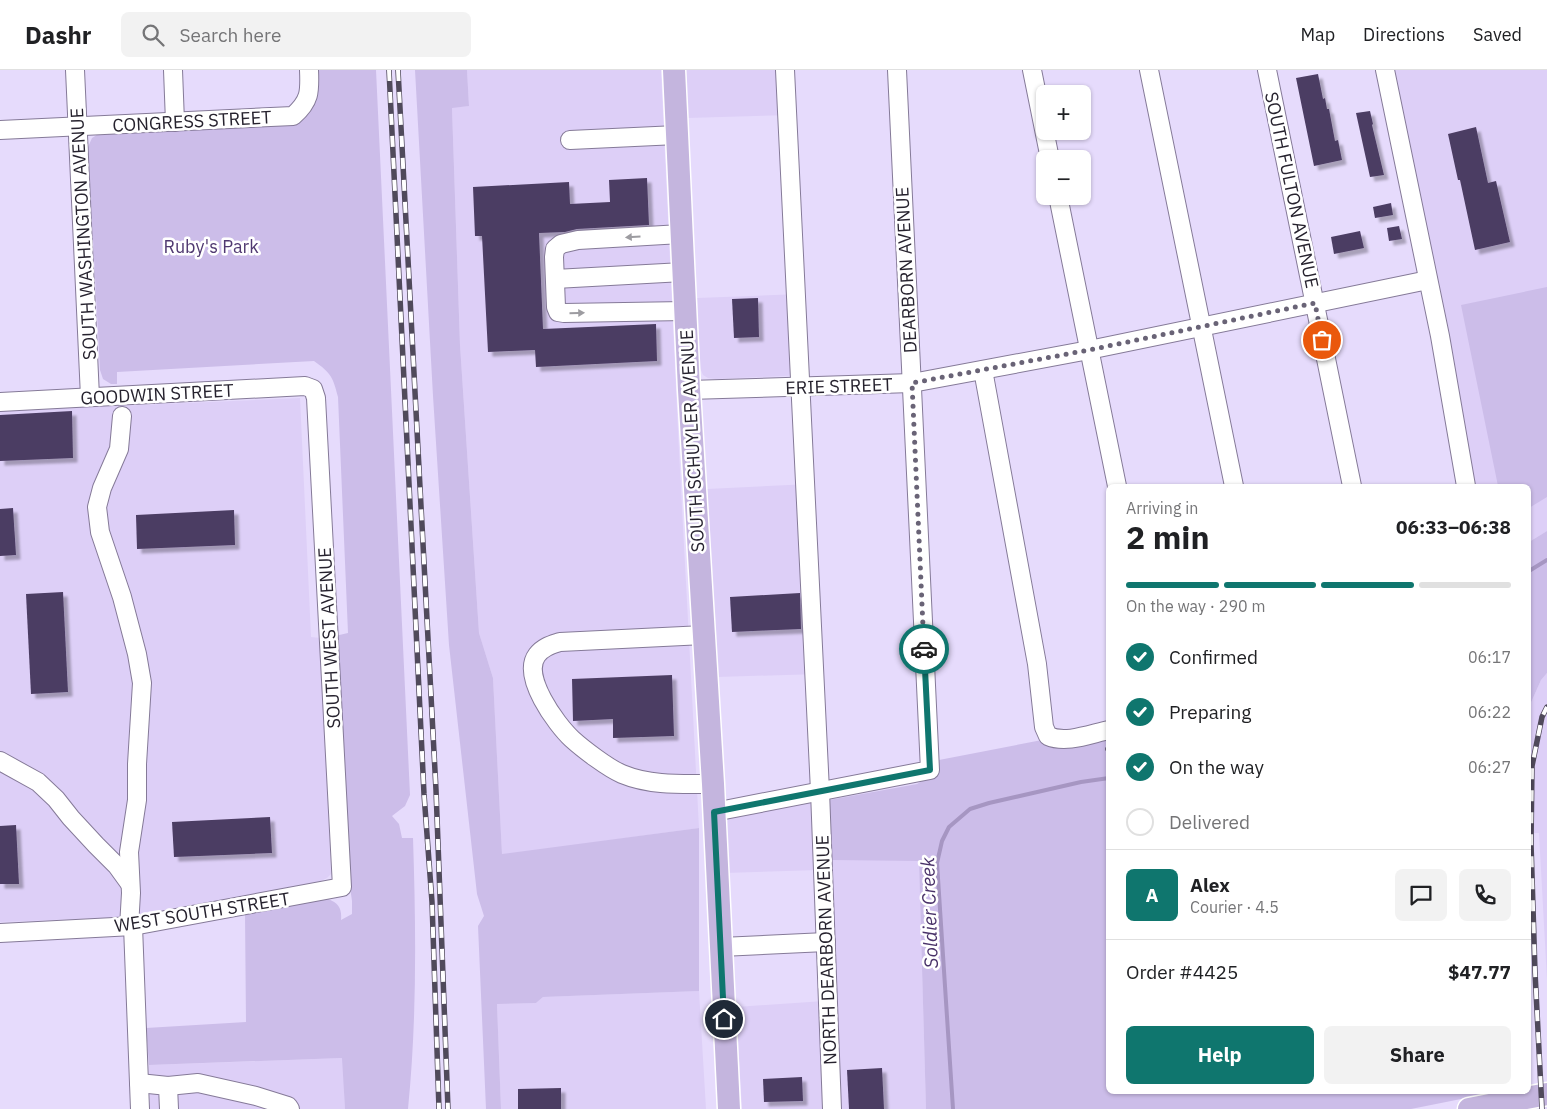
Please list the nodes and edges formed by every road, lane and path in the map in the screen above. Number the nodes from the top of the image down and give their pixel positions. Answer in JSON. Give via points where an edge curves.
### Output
{"nodes":[{"id":1,"x":75,"y":70,"type":"edge"},
{"id":2,"x":173,"y":70,"type":"edge"},
{"id":3,"x":309,"y":70,"type":"edge"},
{"id":4,"x":674,"y":70,"type":"edge"},
{"id":5,"x":785,"y":70,"type":"edge"},
{"id":6,"x":897,"y":70,"type":"edge"},
{"id":7,"x":1032,"y":70,"type":"edge"},
{"id":8,"x":1149,"y":70,"type":"edge"},
{"id":9,"x":1267,"y":70,"type":"edge"},
{"id":10,"x":1385,"y":70,"type":"edge"},
{"id":11,"x":175,"y":122,"type":"junction"},
{"id":12,"x":78,"y":126,"type":"junction"},
{"id":13,"x":0,"y":130,"type":"edge"},
{"id":14,"x":677,"y":135,"type":"junction"},
{"id":15,"x":570,"y":140,"type":"dead end"},
{"id":16,"x":1048,"y":150,"type":"edge"},
{"id":17,"x":1060,"y":205,"type":"edge"},
{"id":18,"x":682,"y":234,"type":"junction"},
{"id":19,"x":683,"y":272,"type":"junction"},
{"id":20,"x":555,"y":279,"type":"junction"},
{"id":21,"x":1428,"y":280,"type":"junction"},
{"id":22,"x":1315,"y":303,"type":"junction"},
{"id":23,"x":685,"y":311,"type":"junction"},
{"id":24,"x":1201,"y":326,"type":"junction"},
{"id":25,"x":1089,"y":350,"type":"junction"},
{"id":26,"x":983,"y":370,"type":"junction"},
{"id":27,"x":912,"y":383,"type":"junction"},
{"id":28,"x":800,"y":387,"type":"junction"},
{"id":29,"x":313,"y":390,"type":"joint"},
{"id":30,"x":689,"y":390,"type":"junction"},
{"id":31,"x":90,"y":397,"type":"junction"},
{"id":32,"x":0,"y":402,"type":"edge"},
{"id":33,"x":122,"y":416,"type":"dead end"},
{"id":34,"x":1117,"y":484,"type":"edge"},
{"id":35,"x":1234,"y":484,"type":"edge"},
{"id":36,"x":1352,"y":484,"type":"edge"},
{"id":37,"x":1466,"y":484,"type":"edge"},
{"id":38,"x":704,"y":635,"type":"junction"},
{"id":39,"x":1106,"y":731,"type":"edge"},
{"id":40,"x":0,"y":761,"type":"edge"},
{"id":41,"x":713,"y":784,"type":"junction"},
{"id":42,"x":820,"y":791,"type":"junction"},
{"id":43,"x":714,"y":812,"type":"junction"},
{"id":44,"x":130,"y":884,"type":"junction"},
{"id":45,"x":342,"y":887,"type":"joint"},
{"id":46,"x":131,"y":927,"type":"junction"},
{"id":47,"x":0,"y":933,"type":"edge"},
{"id":48,"x":826,"y":942,"type":"junction"},
{"id":49,"x":721,"y":947,"type":"junction"},
{"id":50,"x":139,"y":1083,"type":"junction"},
{"id":51,"x":168,"y":1086,"type":"junction"},
{"id":52,"x":1547,"y":1094,"type":"edge"},
{"id":53,"x":140,"y":1109,"type":"edge"},
{"id":54,"x":169,"y":1109,"type":"edge"},
{"id":55,"x":290,"y":1109,"type":"edge"},
{"id":56,"x":729,"y":1109,"type":"edge"},
{"id":57,"x":832,"y":1109,"type":"edge"},
{"id":58,"x":1469,"y":1109,"type":"edge"}],
"edges":[{"from":1,"to":12,"type":"street","name":"SOUTH WASHINGTON AVENUE"},
{"from":2,"to":11,"type":"street"},
{"from":3,"to":11,"type":"street","name":"CONGRESS STREET","via":[[310,87],[304,106],[294,116]]},
{"from":4,"to":14,"type":"main road","name":"SOUTH SCHUYLER AVENUE"},
{"from":5,"to":28,"type":"street","name":"NORTH DEARBORN AVENUE"},
{"from":6,"to":27,"type":"street","name":"DEARBORN AVENUE"},
{"from":7,"to":16,"type":"street"},
{"from":8,"to":24,"type":"street"},
{"from":9,"to":22,"type":"street","name":"SOUTH FULTON AVENUE"},
{"from":10,"to":21,"type":"street"},
{"from":11,"to":12,"type":"street","name":"CONGRESS STREET"},
{"from":12,"to":13,"type":"street","name":"CONGRESS STREET"},
{"from":12,"to":31,"type":"street","name":"SOUTH WASHINGTON AVENUE"},
{"from":14,"to":15,"type":"street"},
{"from":14,"to":18,"type":"main road","name":"SOUTH SCHUYLER AVENUE"},
{"from":17,"to":25,"type":"street"},
{"from":18,"to":19,"type":"main road","name":"SOUTH SCHUYLER AVENUE"},
{"from":18,"to":20,"type":"street","one_way":true,"via":[[578,240],[561,244],[555,249]]},
{"from":19,"to":20,"type":"street"},
{"from":19,"to":23,"type":"main road","name":"SOUTH SCHUYLER AVENUE"},
{"from":20,"to":23,"type":"street","one_way":true,"via":[[558,312]]},
{"from":21,"to":22,"type":"street","name":"ERIE STREET"},
{"from":21,"to":37,"type":"street"},
{"from":22,"to":24,"type":"street","name":"ERIE STREET"},
{"from":22,"to":36,"type":"street","name":"SOUTH FULTON AVENUE"},
{"from":23,"to":30,"type":"main road","name":"SOUTH SCHUYLER AVENUE"},
{"from":24,"to":25,"type":"street","name":"ERIE STREET"},
{"from":24,"to":35,"type":"street"},
{"from":25,"to":26,"type":"street","name":"ERIE STREET"},
{"from":25,"to":34,"type":"street"},
{"from":26,"to":27,"type":"street","name":"ERIE STREET"},
{"from":26,"to":39,"type":"street","via":[[1037,664],[1044,727],[1048,736],[1056,740]]},
{"from":27,"to":28,"type":"street","name":"ERIE STREET"},
{"from":27,"to":42,"type":"street","name":"DEARBORN AVENUE","via":[[930,770]]},
{"from":28,"to":30,"type":"street","name":"ERIE STREET"},
{"from":28,"to":42,"type":"street","name":"NORTH DEARBORN AVENUE"},
{"from":29,"to":31,"type":"street","name":"GOODWIN STREET","via":[[305,386]]},
{"from":29,"to":45,"type":"street","name":"SOUTH WEST AVENUE","via":[[316,398]]},
{"from":30,"to":38,"type":"main road","name":"SOUTH SCHUYLER AVENUE"},
{"from":31,"to":32,"type":"street","name":"GOODWIN STREET"},
{"from":33,"to":44,"type":"street","via":[[119,449],[97,506],[100,532],[122,597],[142,683],[136,800],[129,852]]},
{"from":38,"to":41,"type":"main road","name":"SOUTH SCHUYLER AVENUE"},
{"from":38,"to":41,"type":"street","via":[[560,642],[543,649],[536,656],[534,674],[544,702],[558,724],[572,739],[621,773],[648,782]]},
{"from":40,"to":44,"type":"street","via":[[38,782],[56,799]]},
{"from":41,"to":43,"type":"main road","name":"SOUTH SCHUYLER AVENUE"},
{"from":42,"to":43,"type":"street"},
{"from":42,"to":48,"type":"street","name":"NORTH DEARBORN AVENUE"},
{"from":43,"to":49,"type":"main road","name":"SOUTH SCHUYLER AVENUE"},
{"from":44,"to":46,"type":"street"},
{"from":45,"to":46,"type":"street","name":"WEST SOUTH STREET"},
{"from":46,"to":47,"type":"street","name":"WEST SOUTH STREET"},
{"from":46,"to":50,"type":"street"},
{"from":48,"to":49,"type":"street"},
{"from":48,"to":57,"type":"street","name":"NORTH DEARBORN AVENUE"},
{"from":49,"to":56,"type":"main road","name":"SOUTH SCHUYLER AVENUE"},
{"from":50,"to":51,"type":"street"},
{"from":50,"to":53,"type":"street"},
{"from":51,"to":54,"type":"street"},
{"from":51,"to":55,"type":"street","via":[[198,1083],[256,1096]]},
{"from":52,"to":58,"type":"main road"}]}
